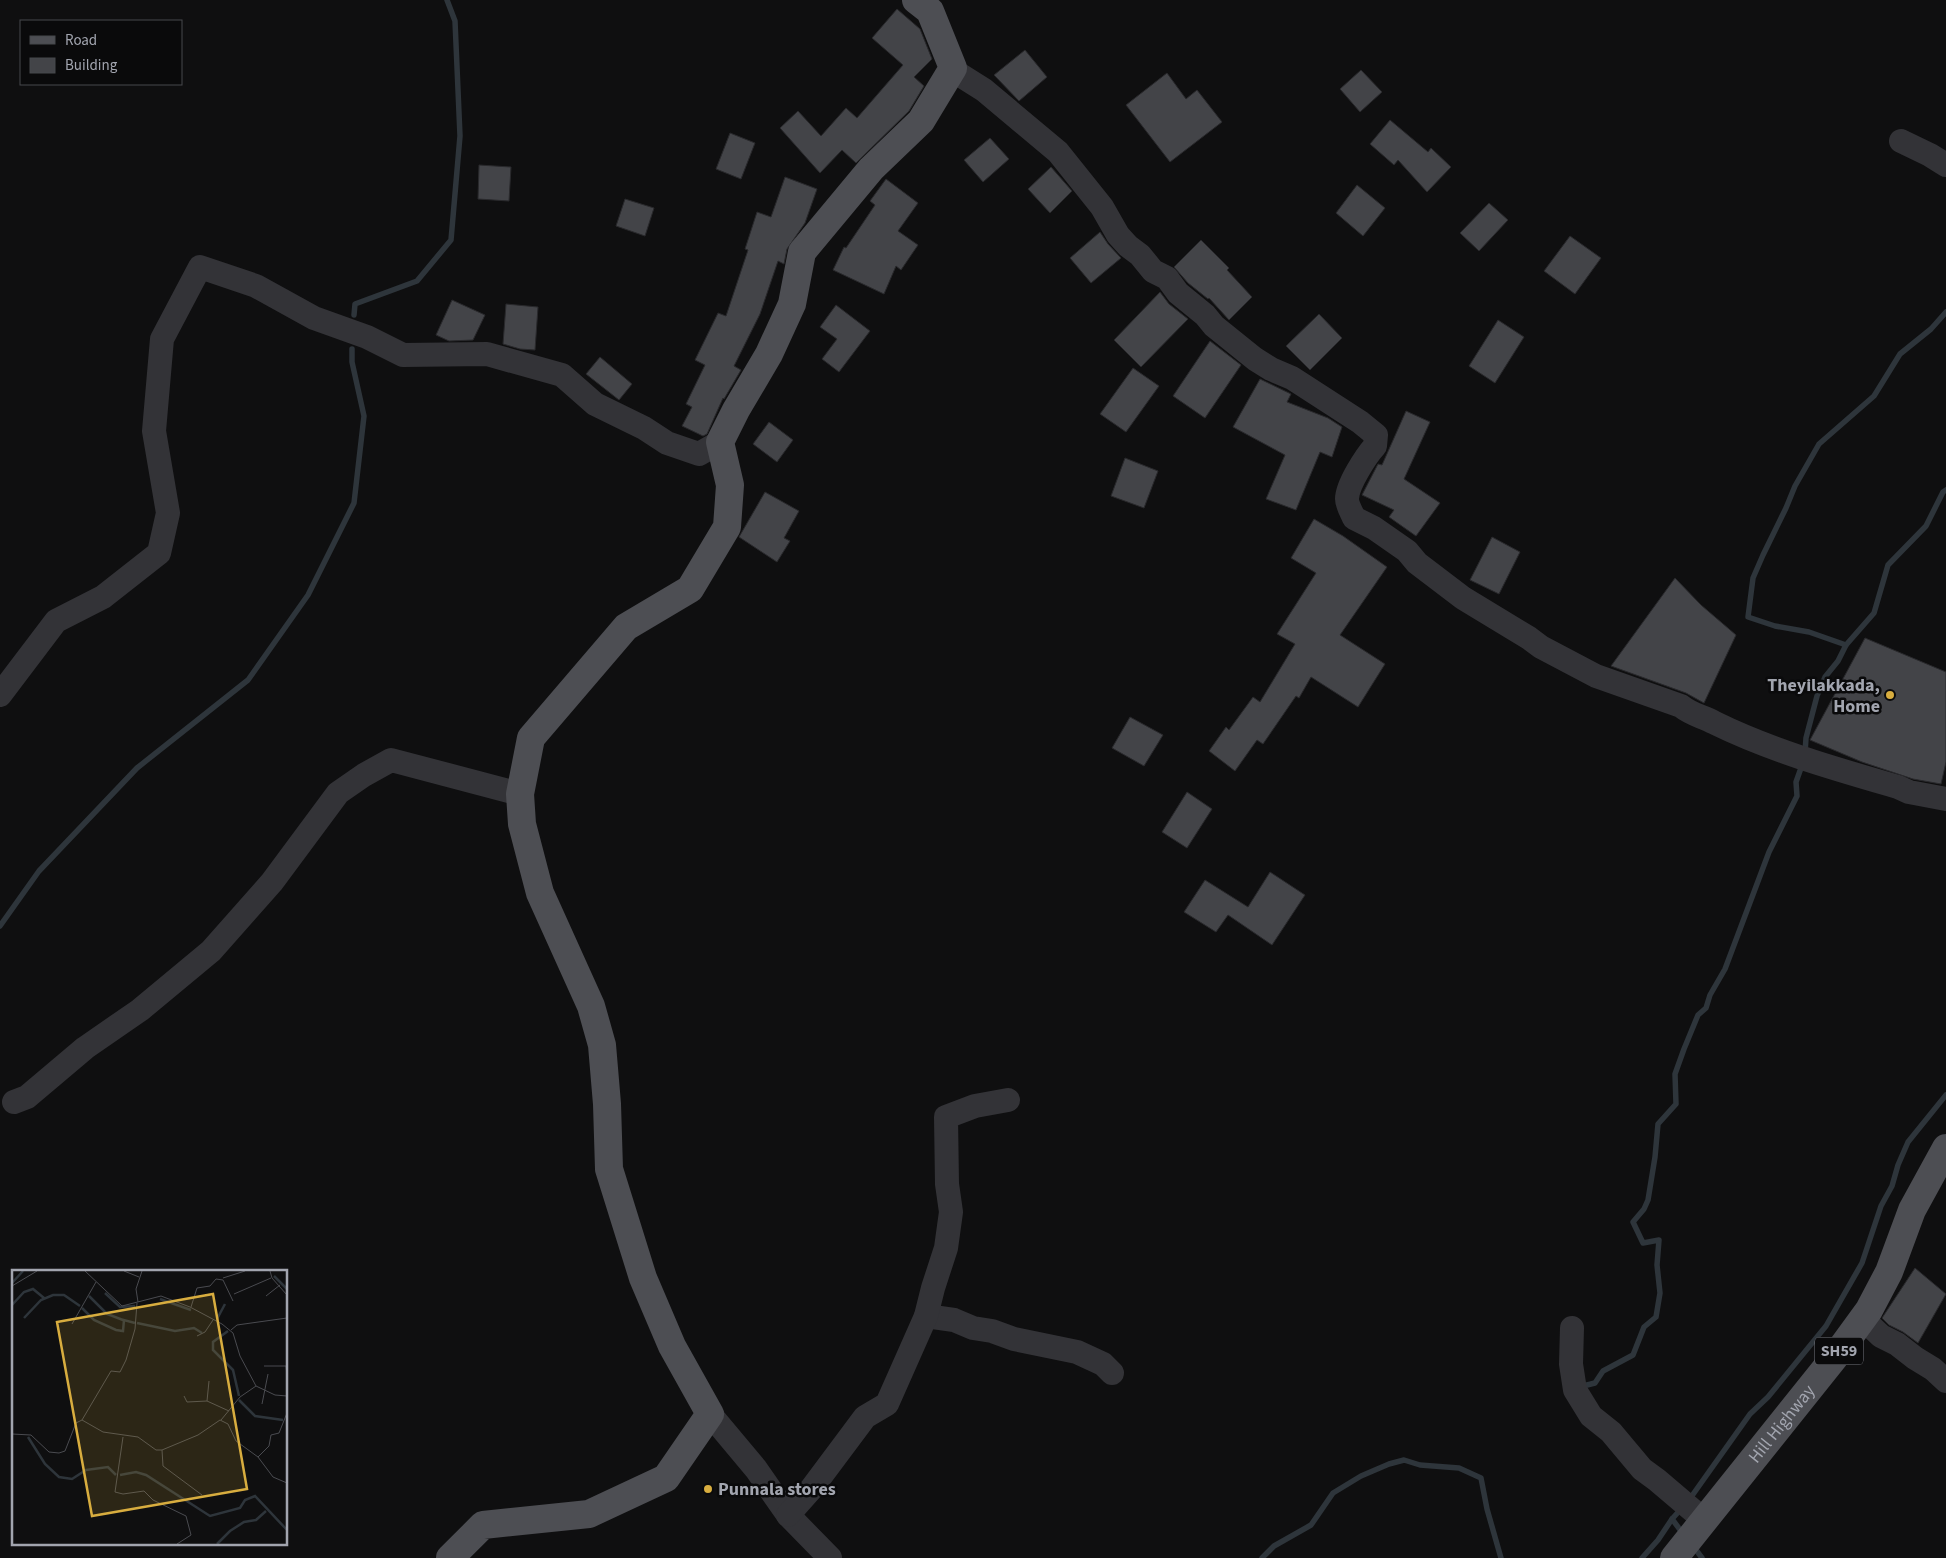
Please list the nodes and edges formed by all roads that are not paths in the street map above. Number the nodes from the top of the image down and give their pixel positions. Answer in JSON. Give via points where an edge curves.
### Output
{"nodes":[{"id":1,"x":916,"y":0,"type":"edge"},
{"id":2,"x":950,"y":73,"type":"junction"},
{"id":3,"x":1901,"y":141,"type":"dead end"},
{"id":4,"x":1946,"y":165,"type":"edge"},
{"id":5,"x":720,"y":442,"type":"junction"},
{"id":6,"x":0,"y":695,"type":"edge"},
{"id":7,"x":520,"y":794,"type":"junction"},
{"id":8,"x":1946,"y":799,"type":"edge"},
{"id":9,"x":1008,"y":1100,"type":"dead end"},
{"id":10,"x":14,"y":1102,"type":"dead end"},
{"id":11,"x":1946,"y":1148,"type":"edge"},
{"id":12,"x":926,"y":1316,"type":"junction"},
{"id":13,"x":1862,"y":1319,"type":"junction"},
{"id":14,"x":1572,"y":1328,"type":"dead end"},
{"id":15,"x":1112,"y":1373,"type":"dead end"},
{"id":16,"x":1946,"y":1382,"type":"edge"},
{"id":17,"x":710,"y":1414,"type":"junction"},
{"id":18,"x":788,"y":1515,"type":"junction"},
{"id":19,"x":1688,"y":1539,"type":"edge"},
{"id":20,"x":450,"y":1558,"type":"edge"},
{"id":21,"x":830,"y":1558,"type":"edge"}],
"edges":[{"from":1,"to":2,"type":"main road","via":[[930,11],[953,68]]},
{"from":2,"to":5,"type":"main road","via":[[921,121],[871,169],[802,252],[792,304],[769,354]]},
{"from":2,"to":8,"type":"street","via":[[963,76],[984,90],[1058,152],[1097,200],[1118,235],[1153,271],[1167,278],[1214,326],[1255,359],[1292,378],[1376,435],[1376,446],[1365,457],[1346,500],[1354,518],[1407,551],[1417,563],[1463,598],[1541,647],[1596,676],[1681,706],[1744,737],[1909,792]]},
{"from":3,"to":4,"type":"street"},
{"from":5,"to":6,"type":"street","via":[[699,454],[667,443],[595,404],[562,375],[521,362],[487,354],[403,355],[367,337],[314,318],[256,286],[200,267],[162,340],[154,431],[168,513],[159,553],[103,597],[56,621]]},
{"from":5,"to":7,"type":"main road","via":[[730,486],[727,527],[690,589],[626,627],[531,738]]},
{"from":7,"to":10,"type":"street","via":[[391,760],[364,775],[338,793],[272,882],[211,951],[27,1097]]},
{"from":7,"to":17,"type":"main road","via":[[522,824],[540,893],[591,1006],[602,1044],[608,1169],[644,1278],[672,1346]]},
{"from":9,"to":12,"type":"street","via":[[975,1106],[946,1117],[947,1184],[951,1212],[946,1248]]},
{"from":11,"to":13,"type":"main road","name":"Hill Highway","number":"SH59","via":[[1912,1210],[1889,1272]]},
{"from":12,"to":15,"type":"street","via":[[954,1320],[1014,1339],[1077,1352],[1103,1364]]},
{"from":12,"to":18,"type":"street","via":[[887,1404],[865,1417]]},
{"from":13,"to":16,"type":"street","via":[[1881,1336],[1933,1368]]},
{"from":13,"to":19,"type":"main road","name":"Hill Highway","number":"SH59"},
{"from":14,"to":19,"type":"street","via":[[1571,1364],[1575,1390],[1591,1416],[1611,1432],[1642,1470],[1657,1480]]},
{"from":17,"to":18,"type":"street","via":[[756,1469]]},
{"from":17,"to":20,"type":"main road","via":[[666,1478],[589,1514],[483,1525]]},
{"from":18,"to":21,"type":"street"}]}
